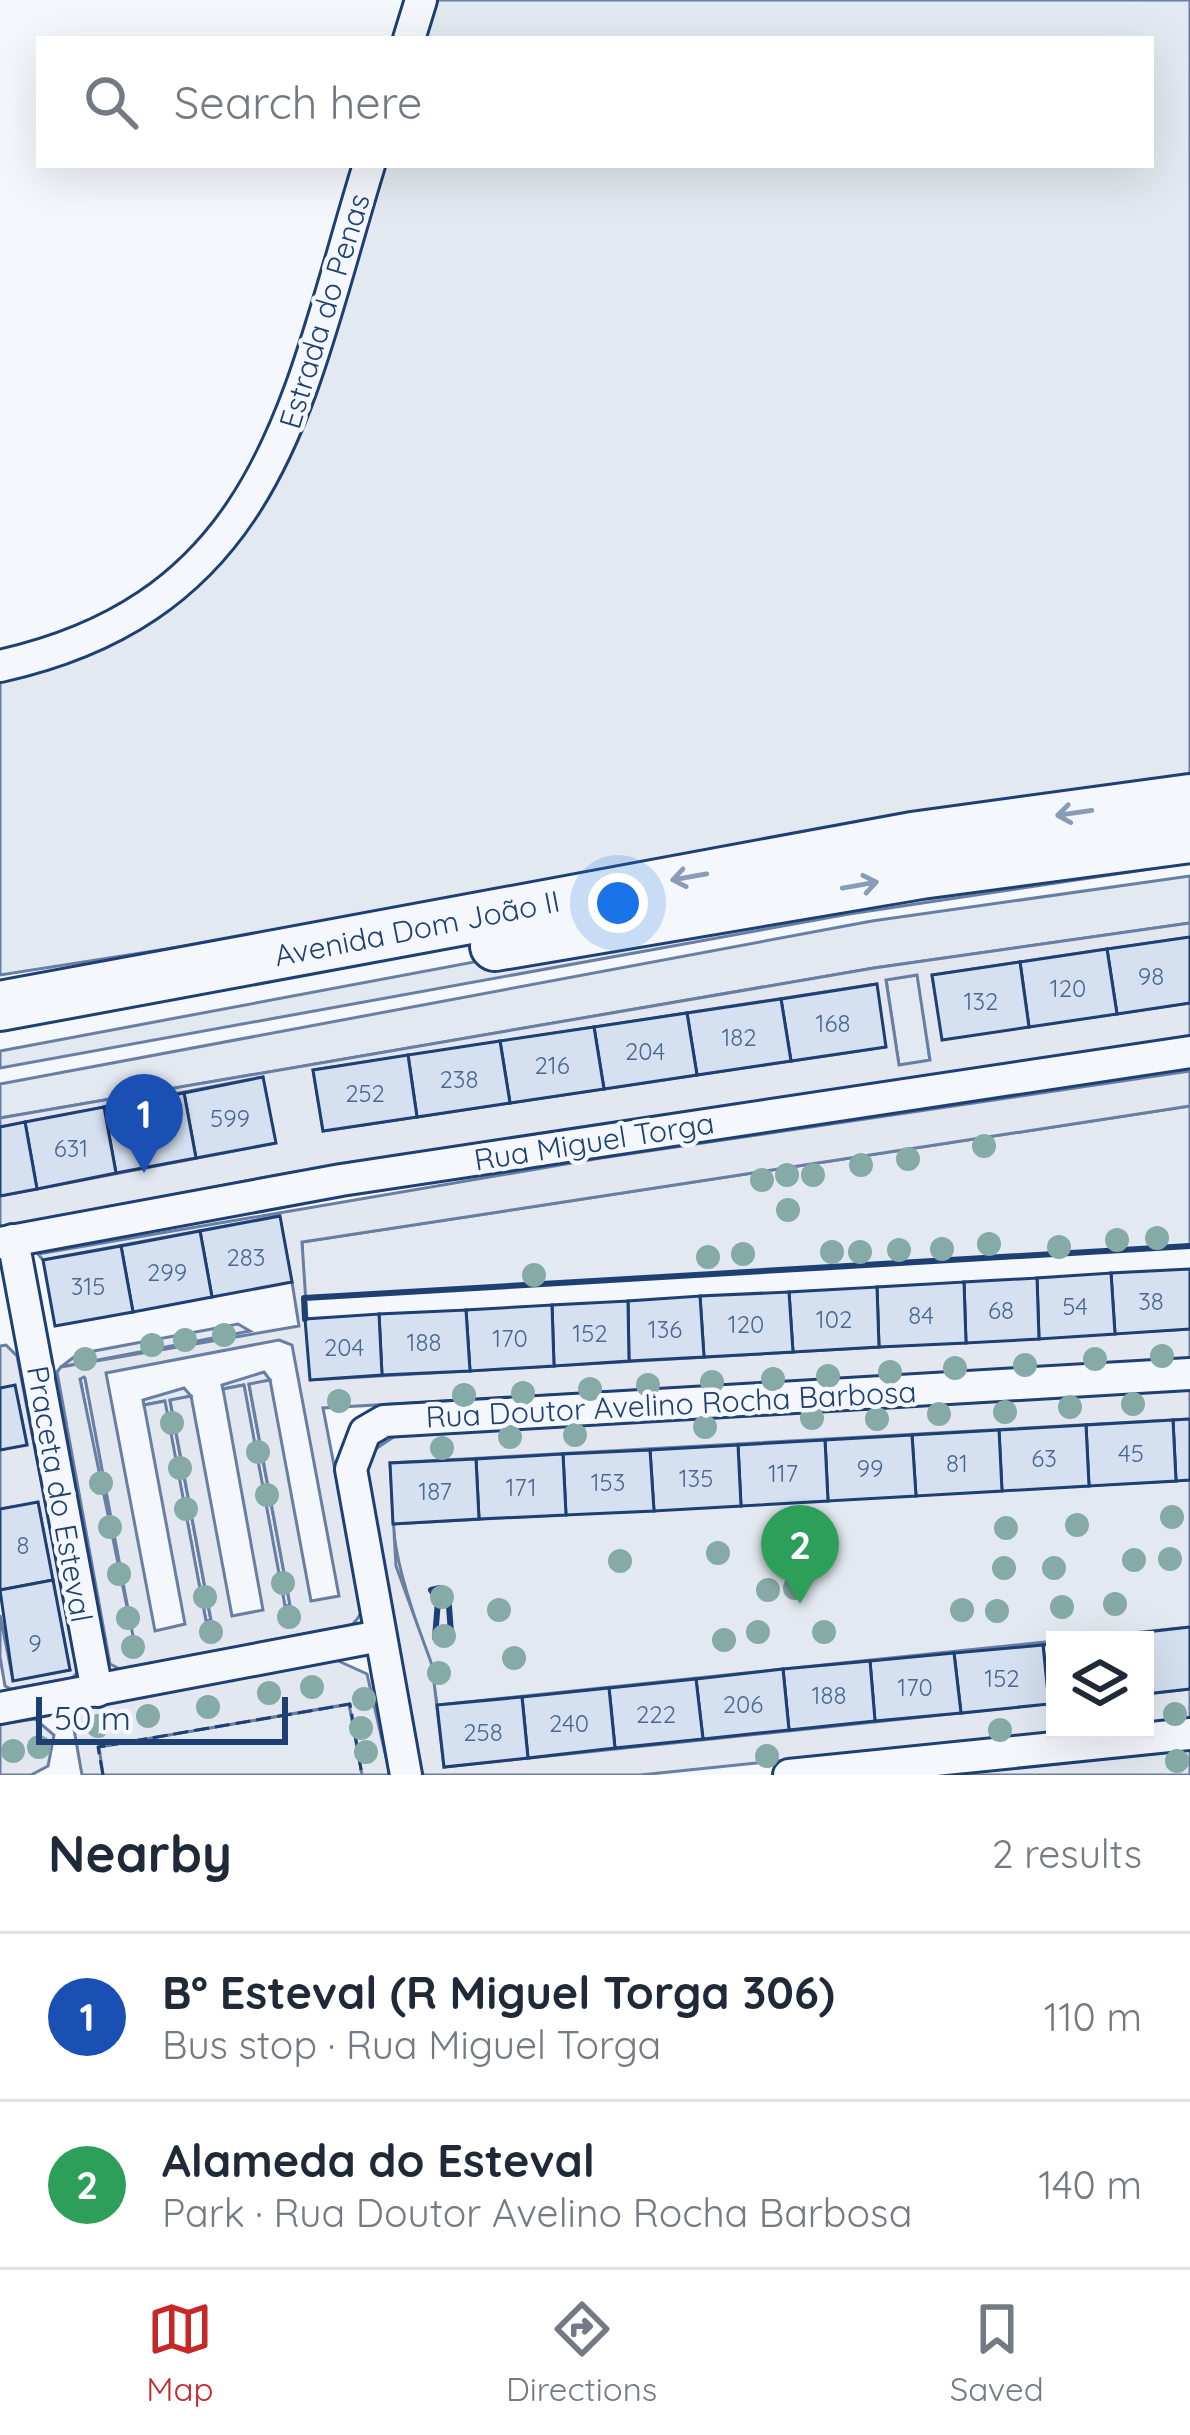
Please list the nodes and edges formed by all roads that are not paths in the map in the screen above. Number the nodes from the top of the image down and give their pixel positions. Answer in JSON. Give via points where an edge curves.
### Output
{"nodes":[{"id":1,"x":421,"y":0,"type":"edge"},
{"id":2,"x":410,"y":36,"type":"edge"},
{"id":3,"x":369,"y":168,"type":"edge"},
{"id":4,"x":0,"y":666,"type":"edge"},
{"id":5,"x":1190,"y":799,"type":"edge"},
{"id":6,"x":1190,"y":838,"type":"edge"},
{"id":7,"x":0,"y":1006,"type":"edge"},
{"id":8,"x":0,"y":1036,"type":"edge"},
{"id":9,"x":1190,"y":1052,"type":"edge"},
{"id":10,"x":6,"y":1241,"type":"edge"},
{"id":11,"x":14,"y":1329,"type":"edge"},
{"id":12,"x":1190,"y":1374,"type":"edge"},
{"id":13,"x":380,"y":1636,"type":"junction"},
{"id":14,"x":97,"y":1690,"type":"junction"},
{"id":15,"x":0,"y":1708,"type":"edge"},
{"id":16,"x":1190,"y":1734,"type":"edge"},
{"id":17,"x":406,"y":1775,"type":"edge"},
{"id":18,"x":790,"y":1775,"type":"edge"}],
"edges":[{"from":1,"to":2,"type":"street"},
{"from":3,"to":4,"type":"street","name":"Estrada do Penas","via":[[282,446],[225,539],[151,605],[58,653]]},
{"from":5,"to":7,"type":"main road","name":"Avenida Dom João II","one_way":true,"via":[[912,837]]},
{"from":8,"to":6,"type":"main road","name":"Avenida Dom João II","one_way":true,"via":[[921,874]]},
{"from":9,"to":10,"type":"street","name":"Rua Miguel Torga","via":[[341,1180]]},
{"from":10,"to":11,"type":"street","name":"Praceta do Esteval"},
{"from":11,"to":14,"type":"street","name":"Praceta do Esteval"},
{"from":12,"to":13,"type":"street","name":"Rua Doutor Avelino Rocha Barbosa","via":[[384,1421],[365,1432],[351,1469]]},
{"from":13,"to":14,"type":"street"},
{"from":13,"to":17,"type":"street","name":"Rua Doutor Avelino Rocha Barbosa"},
{"from":14,"to":15,"type":"street"},
{"from":16,"to":18,"type":"street"}]}
